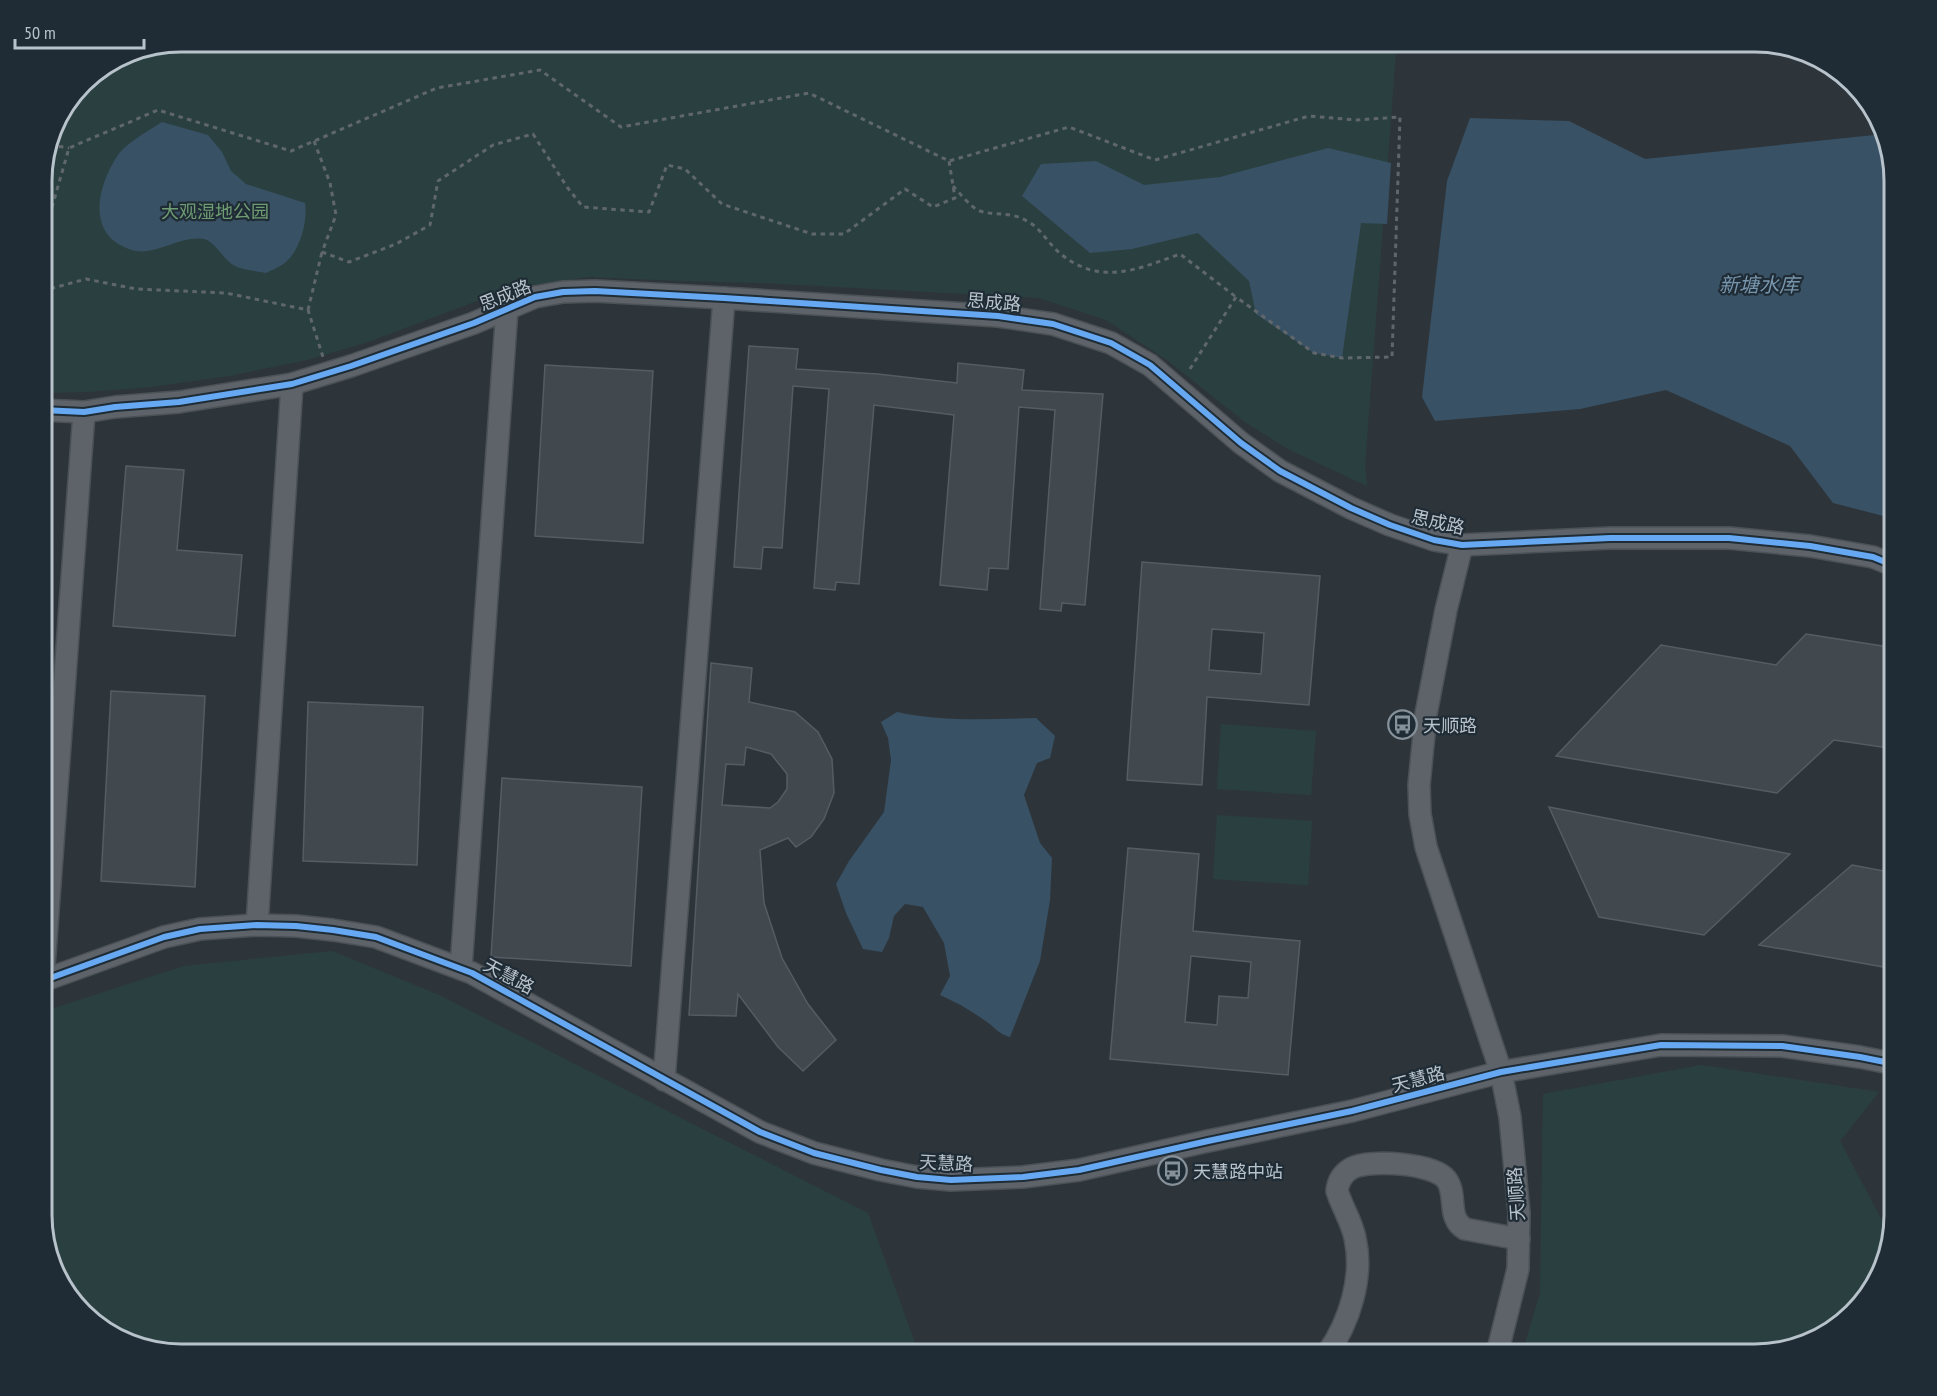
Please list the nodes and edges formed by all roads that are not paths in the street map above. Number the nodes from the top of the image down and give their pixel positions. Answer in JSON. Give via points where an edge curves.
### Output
{"nodes":[{"id":1,"x":724,"y":298,"type":"junction"},
{"id":2,"x":507,"y":308,"type":"junction"},
{"id":3,"x":292,"y":384,"type":"junction"},
{"id":4,"x":53,"y":411,"type":"edge"},
{"id":5,"x":84,"y":412,"type":"junction"},
{"id":6,"x":1462,"y":545,"type":"junction"},
{"id":7,"x":1884,"y":562,"type":"edge"},
{"id":8,"x":53,"y":842,"type":"edge"},
{"id":9,"x":257,"y":925,"type":"junction"},
{"id":10,"x":461,"y":968,"type":"junction"},
{"id":11,"x":53,"y":977,"type":"edge"},
{"id":12,"x":1884,"y":1062,"type":"edge"},
{"id":13,"x":1501,"y":1072,"type":"junction"},
{"id":14,"x":664,"y":1080,"type":"junction"},
{"id":15,"x":1519,"y":1239,"type":"junction"},
{"id":16,"x":1334,"y":1343,"type":"edge"},
{"id":17,"x":1500,"y":1343,"type":"edge"}],
"edges":[{"from":1,"to":2,"type":"street","name":"思成路","via":[[563,292]]},
{"from":1,"to":6,"type":"street","name":"思成路","via":[[998,316],[1053,324],[1111,343],[1150,365],[1280,471],[1390,525]]},
{"from":1,"to":14,"type":"street"},
{"from":2,"to":3,"type":"street","name":"思成路","via":[[464,327]]},
{"from":2,"to":10,"type":"street"},
{"from":3,"to":5,"type":"street","name":"思成路"},
{"from":3,"to":9,"type":"street"},
{"from":4,"to":5,"type":"street","name":"思成路"},
{"from":5,"to":8,"type":"street"},
{"from":6,"to":7,"type":"street","name":"思成路","via":[[1610,538],[1730,538],[1832,549]]},
{"from":6,"to":13,"type":"street","name":"天顺路","via":[[1426,714],[1420,814],[1426,847]]},
{"from":9,"to":10,"type":"street","name":"天慧路","via":[[333,930],[376,938]]},
{"from":9,"to":11,"type":"street","name":"天慧路","via":[[200,929],[164,937]]},
{"from":10,"to":14,"type":"street","name":"天慧路"},
{"from":12,"to":13,"type":"street","name":"天慧路","via":[[1782,1046],[1694,1044],[1661,1045]]},
{"from":13,"to":14,"type":"street","name":"天慧路","via":[[1352,1111],[1079,1170],[974,1180],[917,1177],[814,1153],[760,1132]]},
{"from":13,"to":15,"type":"street","name":"天顺路","via":[[1510,1117]]},
{"from":15,"to":16,"type":"street","via":[[1458,1225],[1447,1180],[1428,1168],[1353,1168],[1342,1176],[1337,1191],[1355,1237],[1358,1261],[1353,1297]]},
{"from":15,"to":17,"type":"street","name":"天顺路","via":[[1518,1269]]}]}
